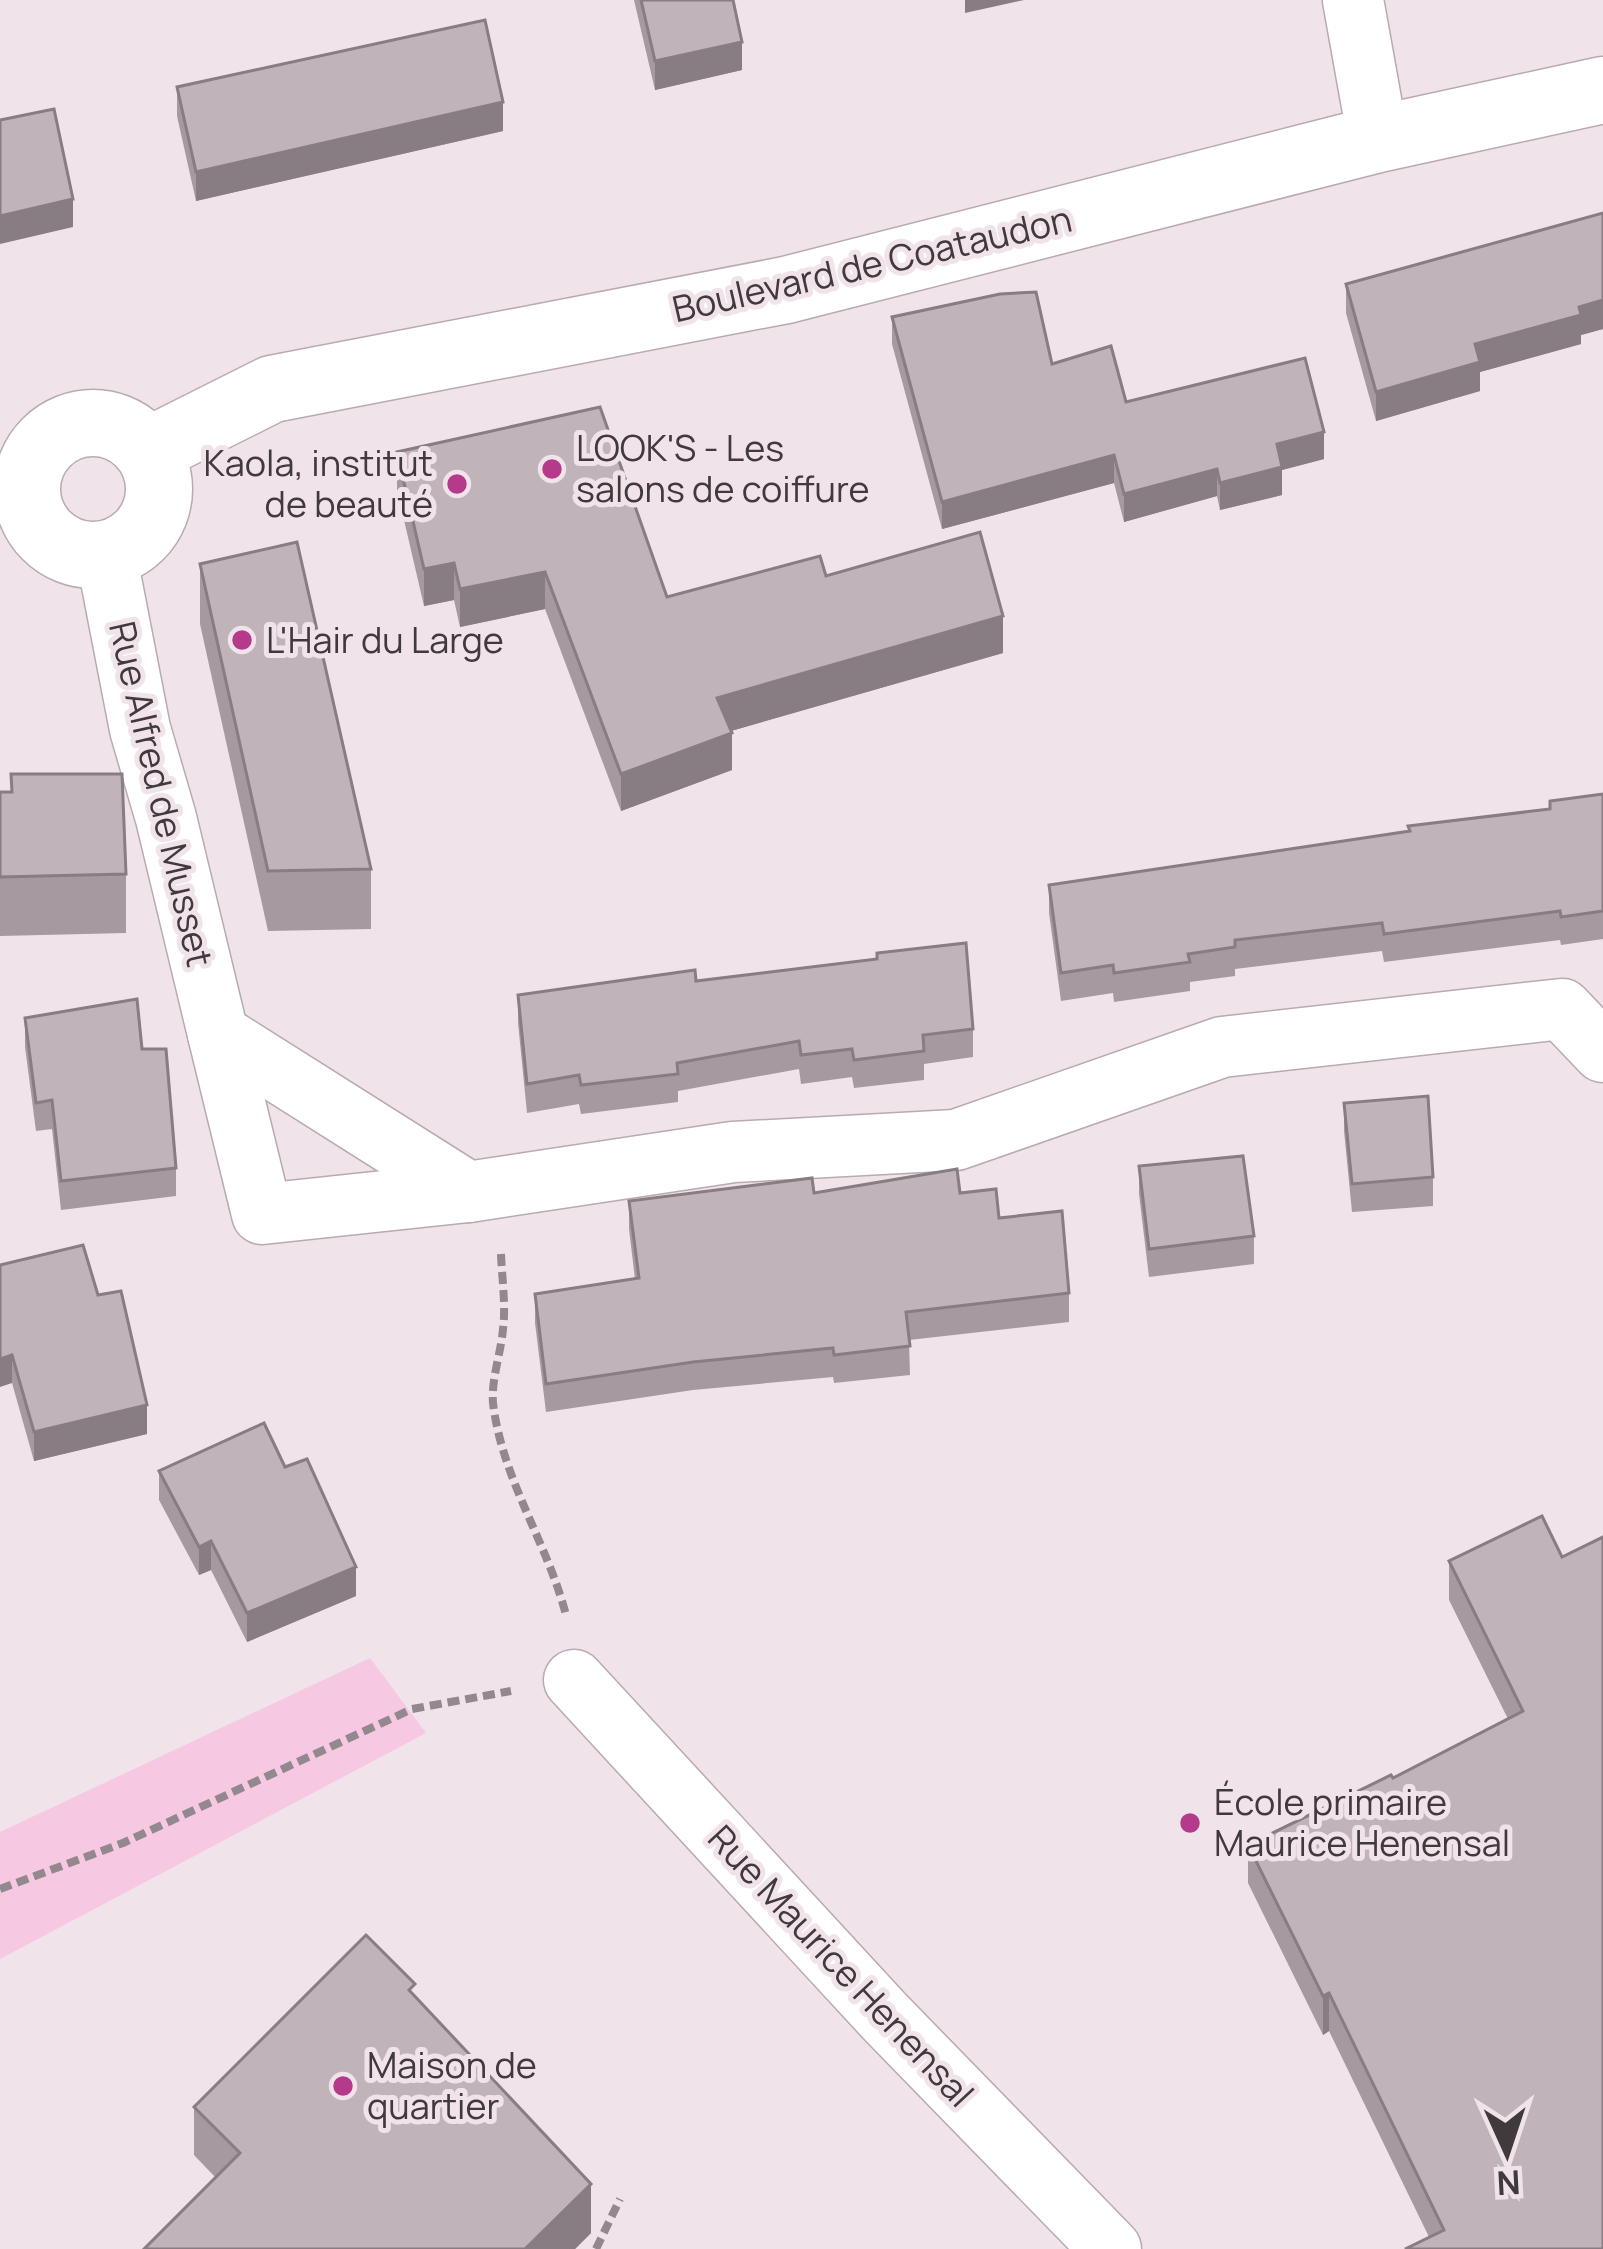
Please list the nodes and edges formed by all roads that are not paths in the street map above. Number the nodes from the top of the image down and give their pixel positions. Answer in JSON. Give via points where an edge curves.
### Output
{"nodes":[{"id":1,"x":1353,"y":0,"type":"edge"},
{"id":2,"x":1603,"y":90,"type":"edge"},
{"id":3,"x":1378,"y":139,"type":"junction"},
{"id":4,"x":148,"y":451,"type":"junction"},
{"id":5,"x":16,"y":455,"type":"edge"},
{"id":6,"x":19,"y":539,"type":"edge"},
{"id":7,"x":106,"y":554,"type":"junction"},
{"id":8,"x":218,"y":1034,"type":"junction"},
{"id":9,"x":1603,"y":1052,"type":"edge"},
{"id":10,"x":480,"y":1190,"type":"junction"},
{"id":11,"x":574,"y":1680,"type":"road end"},
{"id":12,"x":1111,"y":2249,"type":"edge"}],
"edges":[{"from":1,"to":3,"type":"street"},
{"from":2,"to":3,"type":"main road","name":"Boulevard de Coataudon"},
{"from":3,"to":4,"type":"main road","name":"Boulevard de Coataudon","via":[[786,290],[272,389]]},
{"from":4,"to":5,"type":"main road","via":[[124,430],[89,423]]},
{"from":4,"to":7,"type":"main road","via":[[160,490],[150,525]]},
{"from":5,"to":6,"type":"main road","via":[[29,506]]},
{"from":6,"to":7,"type":"main road"},
{"from":7,"to":8,"type":"street","name":"Rue Alfred de Musset","via":[[140,730]]},
{"from":8,"to":10,"type":"street"},
{"from":8,"to":10,"type":"street","name":"Rue Alfred de Musset","via":[[262,1214]]},
{"from":9,"to":10,"type":"street","name":"Rue Alfred de Musset","via":[[1562,1009],[1222,1047],[956,1139],[733,1153]]},
{"from":11,"to":12,"type":"street","name":"Rue Maurice Henensal"}]}
